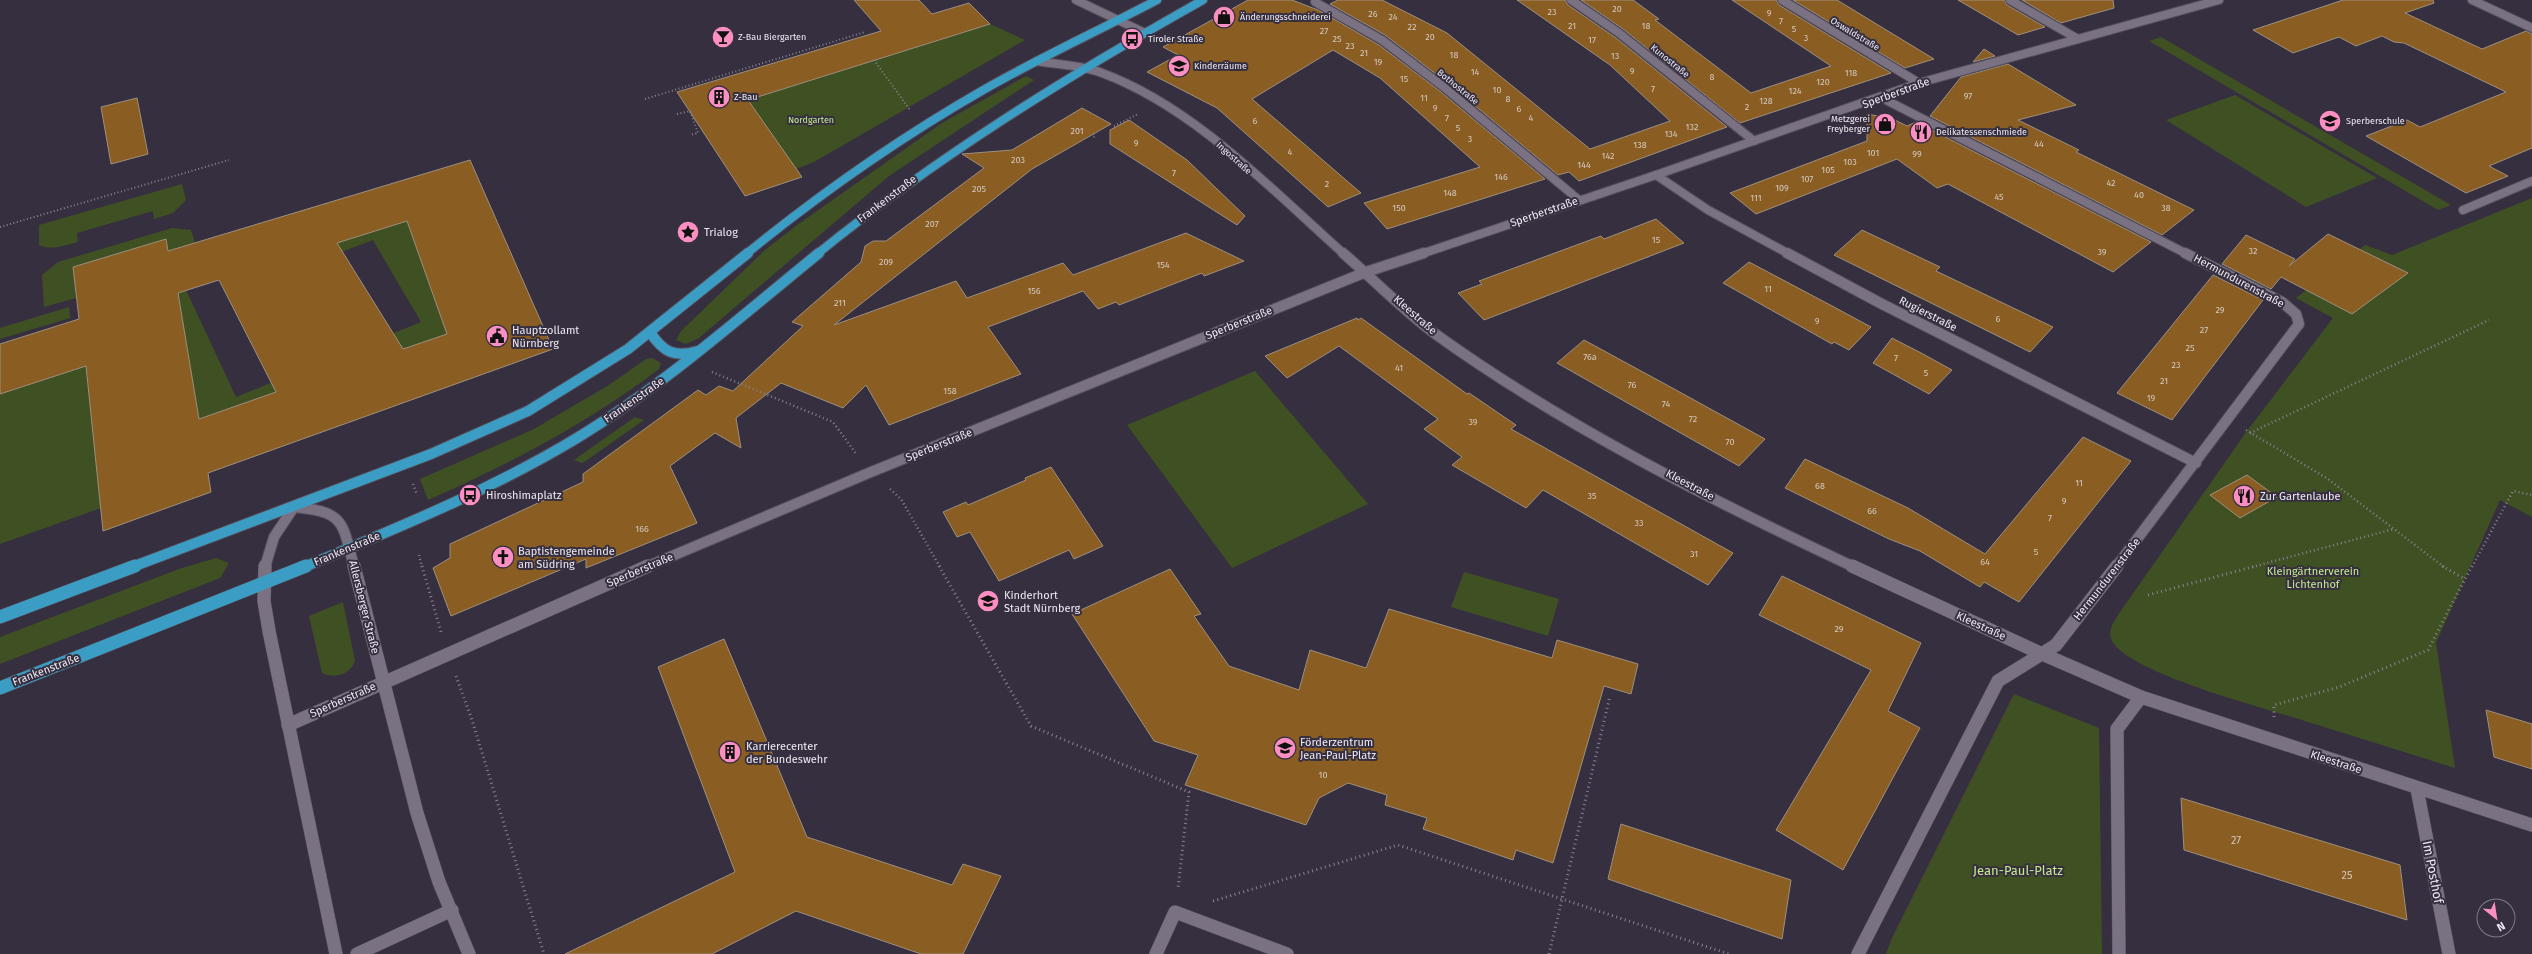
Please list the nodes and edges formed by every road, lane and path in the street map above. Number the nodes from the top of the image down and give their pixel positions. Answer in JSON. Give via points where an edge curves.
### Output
{"nodes":[{"id":1,"x":1076,"y":0,"type":"edge"},
{"id":2,"x":1157,"y":0,"type":"edge"},
{"id":3,"x":1203,"y":0,"type":"edge"},
{"id":4,"x":1571,"y":0,"type":"edge"},
{"id":5,"x":1782,"y":0,"type":"edge"},
{"id":6,"x":2010,"y":0,"type":"edge"},
{"id":7,"x":2219,"y":0,"type":"edge"},
{"id":8,"x":2472,"y":0,"type":"edge"},
{"id":9,"x":1316,"y":2,"type":"dead end"},
{"id":10,"x":1118,"y":20,"type":"junction"},
{"id":11,"x":2532,"y":28,"type":"edge"},
{"id":12,"x":865,"y":32,"type":"dead end"},
{"id":13,"x":1145,"y":33,"type":"junction"},
{"id":14,"x":2078,"y":39,"type":"junction"},
{"id":15,"x":874,"y":60,"type":"dead end"},
{"id":16,"x":1037,"y":61,"type":"junction"},
{"id":17,"x":1086,"y":67,"type":"junction"},
{"id":18,"x":1919,"y":83,"type":"junction"},
{"id":19,"x":1882,"y":98,"type":"junction"},
{"id":20,"x":645,"y":99,"type":"dead end"},
{"id":21,"x":912,"y":112,"type":"dead end"},
{"id":22,"x":677,"y":114,"type":"dead end"},
{"id":23,"x":1093,"y":134,"type":"dead end"},
{"id":24,"x":690,"y":135,"type":"dead end"},
{"id":25,"x":1096,"y":136,"type":"dead end"},
{"id":26,"x":1754,"y":141,"type":"junction"},
{"id":27,"x":229,"y":160,"type":"dead end"},
{"id":28,"x":1656,"y":175,"type":"junction"},
{"id":29,"x":2532,"y":181,"type":"edge"},
{"id":30,"x":1578,"y":200,"type":"junction"},
{"id":31,"x":2463,"y":210,"type":"dead end"},
{"id":32,"x":0,"y":227,"type":"edge"},
{"id":33,"x":1366,"y":272,"type":"junction"},
{"id":34,"x":2489,"y":320,"type":"dead end"},
{"id":35,"x":650,"y":332,"type":"junction"},
{"id":36,"x":703,"y":350,"type":"junction"},
{"id":37,"x":712,"y":372,"type":"dead end"},
{"id":38,"x":2228,"y":420,"type":"junction"},
{"id":39,"x":2250,"y":433,"type":"junction"},
{"id":40,"x":2196,"y":462,"type":"junction"},
{"id":41,"x":407,"y":463,"type":"junction"},
{"id":42,"x":870,"y":472,"type":"junction"},
{"id":43,"x":2532,"y":495,"type":"edge"},
{"id":44,"x":294,"y":507,"type":"junction"},
{"id":45,"x":426,"y":515,"type":"junction"},
{"id":46,"x":2394,"y":529,"type":"junction"},
{"id":47,"x":350,"y":548,"type":"junction"},
{"id":48,"x":419,"y":555,"type":"dead end"},
{"id":49,"x":2465,"y":579,"type":"junction"},
{"id":50,"x":264,"y":584,"type":"junction"},
{"id":51,"x":2148,"y":595,"type":"dead end"},
{"id":52,"x":0,"y":617,"type":"edge"},
{"id":53,"x":2040,"y":653,"type":"junction"},
{"id":54,"x":448,"y":654,"type":"junction"},
{"id":55,"x":383,"y":683,"type":"junction"},
{"id":56,"x":0,"y":688,"type":"edge"},
{"id":57,"x":1610,"y":696,"type":"dead end"},
{"id":58,"x":2141,"y":697,"type":"junction"},
{"id":59,"x":288,"y":725,"type":"junction"},
{"id":60,"x":2273,"y":741,"type":"junction"},
{"id":61,"x":2417,"y":789,"type":"junction"},
{"id":62,"x":2532,"y":825,"type":"edge"},
{"id":63,"x":1563,"y":899,"type":"junction"},
{"id":64,"x":452,"y":910,"type":"junction"},
{"id":65,"x":1175,"y":912,"type":"junction"},
{"id":66,"x":336,"y":954,"type":"edge"},
{"id":67,"x":357,"y":954,"type":"edge"},
{"id":68,"x":469,"y":954,"type":"edge"},
{"id":69,"x":544,"y":954,"type":"edge"},
{"id":70,"x":1156,"y":954,"type":"edge"},
{"id":71,"x":1287,"y":954,"type":"edge"},
{"id":72,"x":1550,"y":954,"type":"edge"},
{"id":73,"x":1729,"y":954,"type":"edge"},
{"id":74,"x":1858,"y":954,"type":"edge"},
{"id":75,"x":2119,"y":954,"type":"edge"},
{"id":76,"x":2450,"y":954,"type":"edge"}],
"edges":[{"from":1,"to":10,"type":"street"},
{"from":2,"to":10,"type":"main road"},
{"from":3,"to":13,"type":"main road","name":"Frankenstraße"},
{"from":4,"to":26,"type":"street","name":"Kunostraße","via":[[1604,21]]},
{"from":5,"to":18,"type":"street","name":"Oswaldstraße"},
{"from":6,"to":14,"type":"street"},
{"from":7,"to":14,"type":"street","name":"Sperberstraße"},
{"from":8,"to":11,"type":"street"},
{"from":9,"to":30,"type":"street","name":"Bothostraße","via":[[1382,40],[1438,83]]},
{"from":10,"to":13,"type":"street"},
{"from":10,"to":16,"type":"main road"},
{"from":12,"to":20,"type":"path"},
{"from":13,"to":17,"type":"main road","name":"Frankenstraße"},
{"from":14,"to":18,"type":"street","name":"Sperberstraße"},
{"from":15,"to":21,"type":"path"},
{"from":16,"to":17,"type":"street","name":"Ingostraße"},
{"from":16,"to":35,"type":"main road","via":[[959,104],[860,169],[782,225]]},
{"from":17,"to":33,"type":"street","name":"Ingostraße","via":[[1140,92],[1206,132]]},
{"from":17,"to":36,"type":"main road","name":"Frankenstraße","via":[[999,121],[885,200],[817,253]]},
{"from":18,"to":19,"type":"street","name":"Sperberstraße"},
{"from":19,"to":26,"type":"street","name":"Sperberstraße"},
{"from":19,"to":38,"type":"street","name":"Hermundurenstraße","via":[[2282,302],[2296,314],[2299,324]]},
{"from":22,"to":24,"type":"path","via":[[690,111],[698,133]]},
{"from":23,"to":25,"type":"path","via":[[1093,137]]},
{"from":26,"to":28,"type":"street","name":"Sperberstraße"},
{"from":27,"to":32,"type":"path"},
{"from":28,"to":30,"type":"street","name":"Sperberstraße"},
{"from":28,"to":40,"type":"street","name":"Rugierstraße","via":[[1708,210],[1880,303]]},
{"from":29,"to":31,"type":"street"},
{"from":30,"to":33,"type":"street","name":"Sperberstraße"},
{"from":33,"to":42,"type":"street","name":"Sperberstraße"},
{"from":33,"to":53,"type":"street","name":"Kleestraße","via":[[1432,332],[1559,416],[1780,532]]},
{"from":34,"to":39,"type":"path"},
{"from":35,"to":36,"type":"main road","via":[[670,355],[686,355]]},
{"from":35,"to":41,"type":"main road","via":[[599,369],[528,411],[476,436]]},
{"from":36,"to":45,"type":"main road","name":"Frankenstraße","via":[[619,412],[575,440],[505,479]]},
{"from":37,"to":42,"type":"path","via":[[833,422]]},
{"from":38,"to":39,"type":"path"},
{"from":38,"to":40,"type":"street","name":"Hermundurenstraße"},
{"from":39,"to":46,"type":"path","via":[[2328,479]]},
{"from":40,"to":53,"type":"street","name":"Hermundurenstraße","via":[[2056,645]]},
{"from":41,"to":44,"type":"main road"},
{"from":41,"to":45,"type":"path"},
{"from":42,"to":54,"type":"street","name":"Sperberstraße","via":[[591,590]]},
{"from":42,"to":65,"type":"path","via":[[901,499],[1031,726],[1189,792]]},
{"from":43,"to":49,"type":"path","via":[[2513,491]]},
{"from":44,"to":47,"type":"street","name":"Allersberger Straße","via":[[327,511],[336,515],[344,525]]},
{"from":44,"to":50,"type":"street","via":[[274,536],[268,551]]},
{"from":44,"to":52,"type":"main road"},
{"from":45,"to":47,"type":"main road","name":"Frankenstraße"},
{"from":46,"to":49,"type":"path","via":[[2449,571]]},
{"from":46,"to":51,"type":"path"},
{"from":47,"to":50,"type":"main road","name":"Frankenstraße"},
{"from":47,"to":55,"type":"street","name":"Allersberger Straße"},
{"from":48,"to":54,"type":"path"},
{"from":49,"to":60,"type":"path","via":[[2428,650],[2339,687],[2274,705]]},
{"from":50,"to":56,"type":"main road","name":"Frankenstraße"},
{"from":50,"to":59,"type":"street","via":[[267,617]]},
{"from":53,"to":58,"type":"street","name":"Kleestraße"},
{"from":53,"to":74,"type":"street","via":[[1998,681]]},
{"from":54,"to":55,"type":"street","name":"Sperberstraße"},
{"from":54,"to":69,"type":"path","via":[[472,720]]},
{"from":55,"to":59,"type":"street","name":"Sperberstraße"},
{"from":55,"to":64,"type":"street","name":"Allersberger Straße","via":[[425,840]]},
{"from":57,"to":63,"type":"path"},
{"from":58,"to":60,"type":"street","name":"Kleestraße"},
{"from":58,"to":75,"type":"street","via":[[2116,730]]},
{"from":59,"to":66,"type":"street"},
{"from":60,"to":61,"type":"street","name":"Kleestraße"},
{"from":61,"to":62,"type":"street","name":"Kleestraße"},
{"from":61,"to":76,"type":"street","name":"Im Posthof"},
{"from":63,"to":65,"type":"path","via":[[1398,845]]},
{"from":63,"to":72,"type":"path"},
{"from":63,"to":73,"type":"path"},
{"from":64,"to":67,"type":"street"},
{"from":64,"to":68,"type":"street","name":"Allersberger Straße"},
{"from":65,"to":70,"type":"street"},
{"from":65,"to":71,"type":"street"}]}
